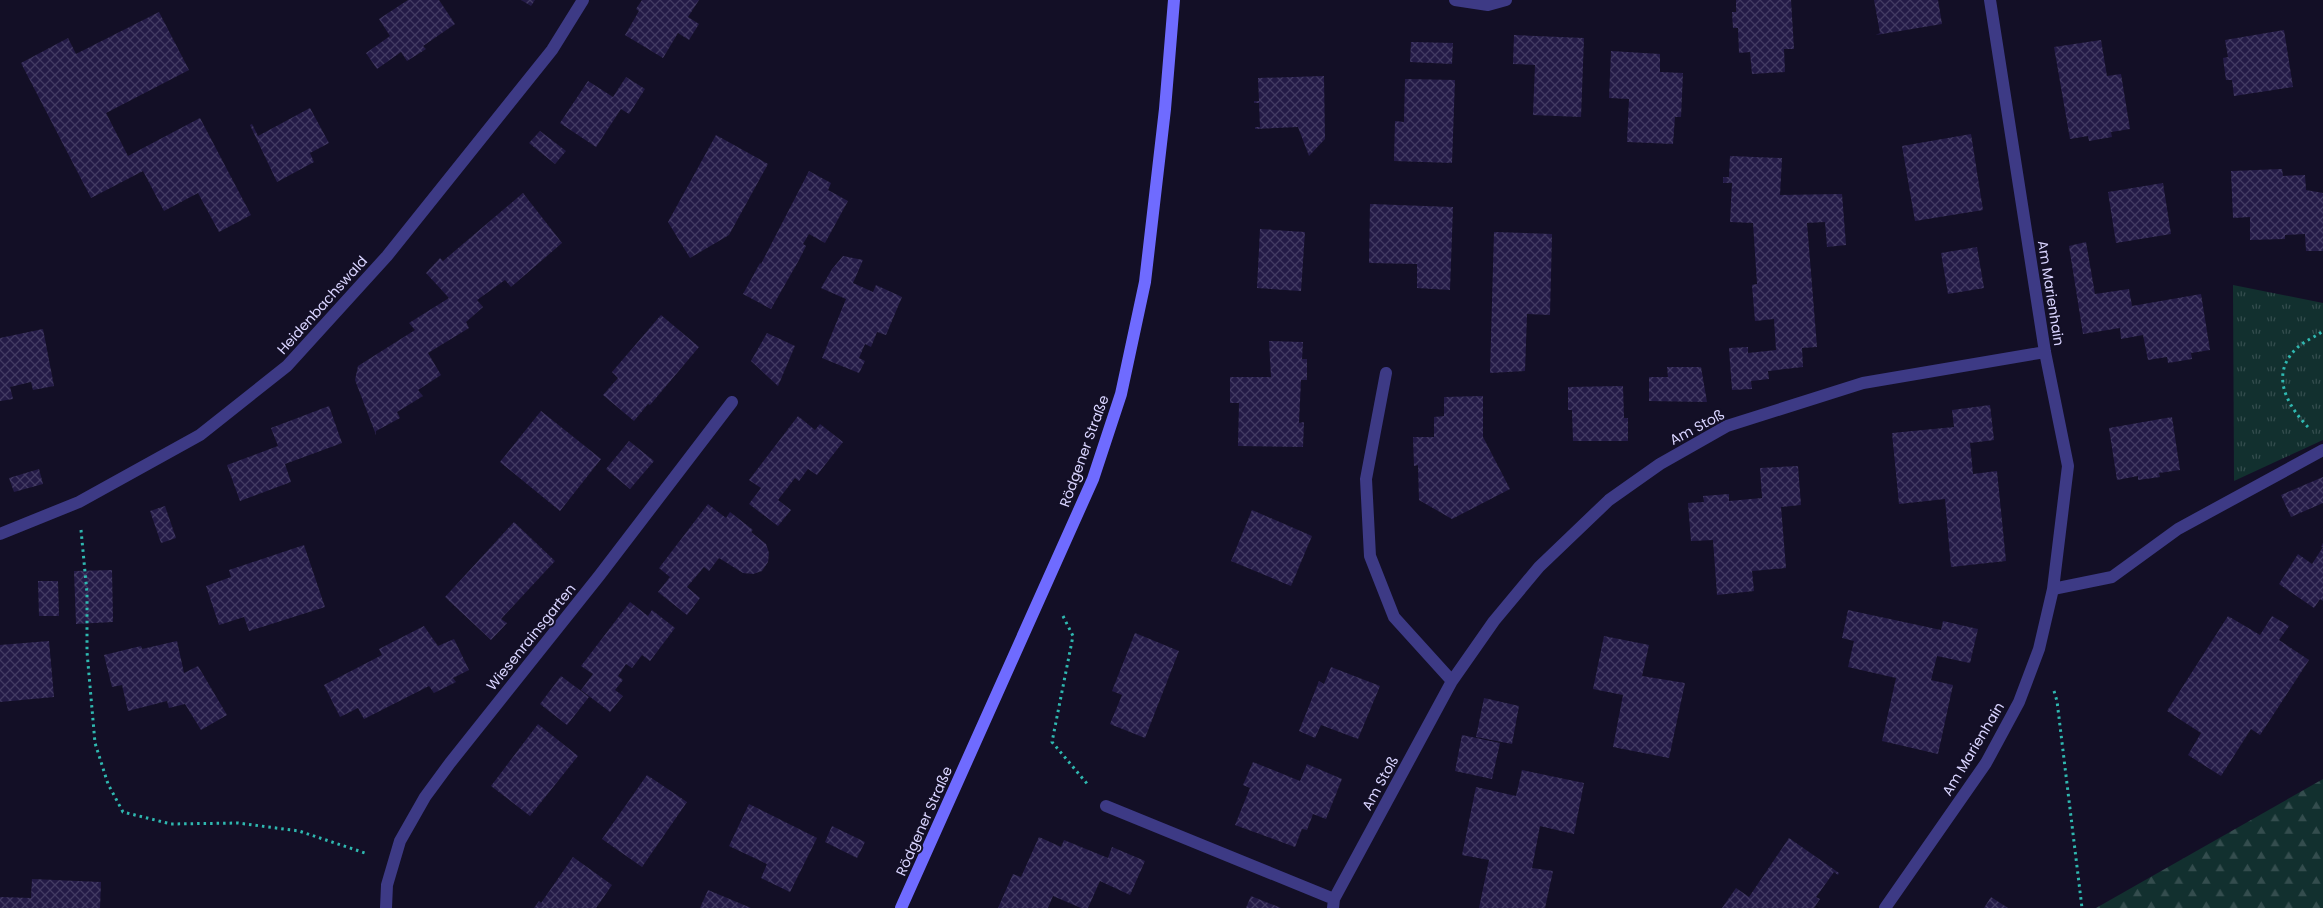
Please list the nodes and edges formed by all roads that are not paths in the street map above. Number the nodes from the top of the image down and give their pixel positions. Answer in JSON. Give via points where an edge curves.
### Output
{"nodes":[{"id":1,"x":583,"y":0,"type":"edge"},
{"id":2,"x":1174,"y":0,"type":"edge"},
{"id":3,"x":1455,"y":0,"type":"edge"},
{"id":4,"x":1506,"y":0,"type":"edge"},
{"id":5,"x":1990,"y":0,"type":"edge"},
{"id":6,"x":2045,"y":352,"type":"junction"},
{"id":7,"x":1386,"y":373,"type":"dead end"},
{"id":8,"x":732,"y":402,"type":"dead end"},
{"id":9,"x":2321,"y":450,"type":"edge"},
{"id":10,"x":0,"y":534,"type":"edge"},
{"id":11,"x":2052,"y":589,"type":"junction"},
{"id":12,"x":1452,"y":681,"type":"junction"},
{"id":13,"x":1106,"y":806,"type":"road end"},
{"id":14,"x":1333,"y":904,"type":"edge"},
{"id":15,"x":386,"y":908,"type":"edge"},
{"id":16,"x":901,"y":908,"type":"edge"},
{"id":17,"x":1885,"y":908,"type":"edge"}],
"edges":[{"from":1,"to":10,"type":"street","name":"Heidenbachswald","via":[[552,50],[387,256],[287,366],[200,435],[79,502]]},
{"from":2,"to":16,"type":"main road","name":"Rödgener Straße","via":[[1145,282],[1121,394],[1093,480]]},
{"from":3,"to":4,"type":"street","via":[[1488,5]]},
{"from":5,"to":6,"type":"street","name":"Am Marienhain"},
{"from":6,"to":11,"type":"street","name":"Am Marienhain","via":[[2068,466]]},
{"from":6,"to":12,"type":"street","name":"Am Stoß","via":[[1863,383],[1727,426],[1660,464],[1609,500],[1539,567],[1494,621]]},
{"from":7,"to":12,"type":"street","via":[[1366,479],[1370,556],[1394,617]]},
{"from":8,"to":15,"type":"street","name":"Wiesenrainsgarten","via":[[426,798],[400,841],[387,885]]},
{"from":9,"to":11,"type":"street","via":[[2178,529],[2112,577]]},
{"from":11,"to":17,"type":"street","name":"Am Marienhain","via":[[2039,649],[2019,702],[1986,763]]},
{"from":12,"to":14,"type":"street","name":"Am Stoß"},
{"from":13,"to":14,"type":"street","name":"Am Stoß"}]}
